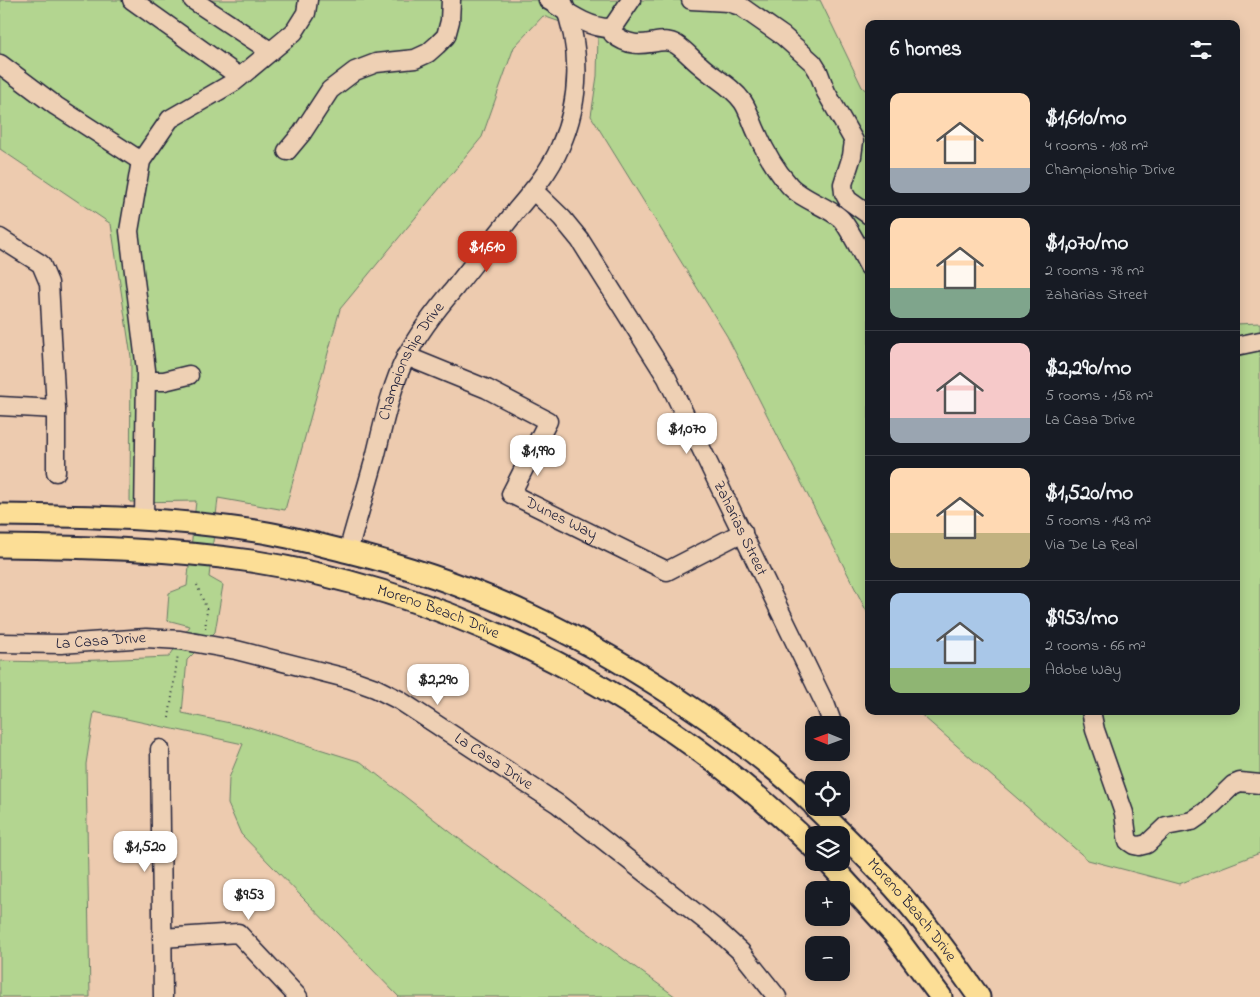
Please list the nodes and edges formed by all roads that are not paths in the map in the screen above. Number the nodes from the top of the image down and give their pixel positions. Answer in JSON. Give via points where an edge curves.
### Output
{"nodes":[{"id":1,"x":132,"y":0,"type":"edge"},
{"id":2,"x":193,"y":0,"type":"edge"},
{"id":3,"x":308,"y":0,"type":"edge"},
{"id":4,"x":450,"y":0,"type":"edge"},
{"id":5,"x":548,"y":0,"type":"edge"},
{"id":6,"x":631,"y":0,"type":"edge"},
{"id":7,"x":691,"y":0,"type":"edge"},
{"id":8,"x":565,"y":7,"type":"edge"},
{"id":9,"x":612,"y":28,"type":"junction"},
{"id":10,"x":270,"y":52,"type":"junction"},
{"id":11,"x":0,"y":64,"type":"edge"},
{"id":12,"x":240,"y":77,"type":"junction"},
{"id":13,"x":288,"y":151,"type":"dead end"},
{"id":14,"x":141,"y":161,"type":"junction"},
{"id":15,"x":533,"y":190,"type":"junction"},
{"id":16,"x":865,"y":212,"type":"edge"},
{"id":17,"x":0,"y":238,"type":"edge"},
{"id":18,"x":865,"y":260,"type":"edge"},
{"id":19,"x":1260,"y":341,"type":"edge"},
{"id":20,"x":1240,"y":345,"type":"edge"},
{"id":21,"x":406,"y":356,"type":"junction"},
{"id":22,"x":189,"y":375,"type":"dead end"},
{"id":23,"x":146,"y":381,"type":"junction"},
{"id":24,"x":0,"y":406,"type":"edge"},
{"id":25,"x":56,"y":409,"type":"junction"},
{"id":26,"x":56,"y":472,"type":"dead end"},
{"id":27,"x":0,"y":515,"type":"edge"},
{"id":28,"x":144,"y":519,"type":"junction"},
{"id":29,"x":742,"y":532,"type":"junction"},
{"id":30,"x":0,"y":546,"type":"edge"},
{"id":31,"x":348,"y":552,"type":"junction"},
{"id":32,"x":338,"y":580,"type":"junction"},
{"id":33,"x":0,"y":643,"type":"edge"},
{"id":34,"x":1092,"y":715,"type":"edge"},
{"id":35,"x":830,"y":716,"type":"edge"},
{"id":36,"x":160,"y":749,"type":"dead end"},
{"id":37,"x":1260,"y":784,"type":"edge"},
{"id":38,"x":805,"y":797,"type":"edge"},
{"id":39,"x":825,"y":816,"type":"edge"},
{"id":40,"x":805,"y":839,"type":"edge"},
{"id":41,"x":836,"y":871,"type":"edge"},
{"id":42,"x":162,"y":938,"type":"junction"},
{"id":43,"x":163,"y":997,"type":"edge"},
{"id":44,"x":298,"y":997,"type":"edge"},
{"id":45,"x":777,"y":997,"type":"edge"},
{"id":46,"x":941,"y":997,"type":"edge"},
{"id":47,"x":979,"y":997,"type":"edge"}],
"edges":[{"from":1,"to":12,"type":"street"},
{"from":2,"to":10,"type":"street"},
{"from":3,"to":10,"type":"street","via":[[303,20]]},
{"from":4,"to":13,"type":"street","via":[[446,36],[437,45],[415,59],[376,63],[355,71],[330,90]]},
{"from":5,"to":8,"type":"street"},
{"from":6,"to":9,"type":"street"},
{"from":7,"to":16,"type":"street","via":[[728,2],[740,6],[783,36],[813,63],[854,141],[843,184],[844,193]]},
{"from":8,"to":9,"type":"street","via":[[593,24]]},
{"from":8,"to":15,"type":"street","name":"Championship Drive","via":[[575,42],[574,99],[560,148]]},
{"from":9,"to":18,"type":"street","via":[[612,34],[630,44],[674,43],[732,90],[744,104],[774,167],[791,187],[840,218]]},
{"from":10,"to":12,"type":"street"},
{"from":11,"to":14,"type":"street","via":[[56,106]]},
{"from":12,"to":14,"type":"street","via":[[170,119]]},
{"from":14,"to":23,"type":"street","via":[[129,231]]},
{"from":15,"to":21,"type":"street","name":"Championship Drive","via":[[432,315]]},
{"from":15,"to":29,"type":"street","name":"Zaharias Street","via":[[580,240],[652,351]]},
{"from":17,"to":25,"type":"street","via":[[40,264],[49,283]]},
{"from":19,"to":20,"type":"street"},
{"from":21,"to":29,"type":"street","name":"Dunes Way","via":[[487,389],[548,421],[511,494],[667,571]]},
{"from":21,"to":31,"type":"street","name":"Championship Drive","via":[[390,398]]},
{"from":22,"to":23,"type":"street"},
{"from":23,"to":28,"type":"street"},
{"from":24,"to":25,"type":"street"},
{"from":25,"to":26,"type":"street"},
{"from":27,"to":28,"type":"main road","name":"Moreno Beach Drive"},
{"from":28,"to":31,"type":"main road","name":"Moreno Beach Drive","via":[[263,532]]},
{"from":29,"to":35,"type":"street","name":"Zaharias Street"},
{"from":30,"to":32,"type":"main road","name":"Moreno Beach Drive","via":[[201,554]]},
{"from":31,"to":32,"type":"main road"},
{"from":31,"to":38,"type":"main road","name":"Moreno Beach Drive","via":[[446,580],[522,610],[584,641],[633,669],[750,749]]},
{"from":32,"to":40,"type":"main road","name":"Moreno Beach Drive","via":[[440,611],[510,639],[558,663],[648,714],[710,758]]},
{"from":33,"to":45,"type":"street","name":"La Casa Drive","via":[[61,644],[146,638],[180,640],[236,650],[375,688],[399,700],[558,804],[716,929],[741,952]]},
{"from":34,"to":37,"type":"street","via":[[1124,814],[1128,841],[1134,845],[1147,844],[1166,826],[1192,821],[1233,785],[1240,782]]},
{"from":36,"to":42,"type":"street"},
{"from":39,"to":47,"type":"main road","name":"Moreno Beach Drive","via":[[916,913]]},
{"from":41,"to":46,"type":"main road","name":"Moreno Beach Drive","via":[[894,934]]},
{"from":42,"to":43,"type":"street"},
{"from":42,"to":44,"type":"street","via":[[238,934]]}]}
